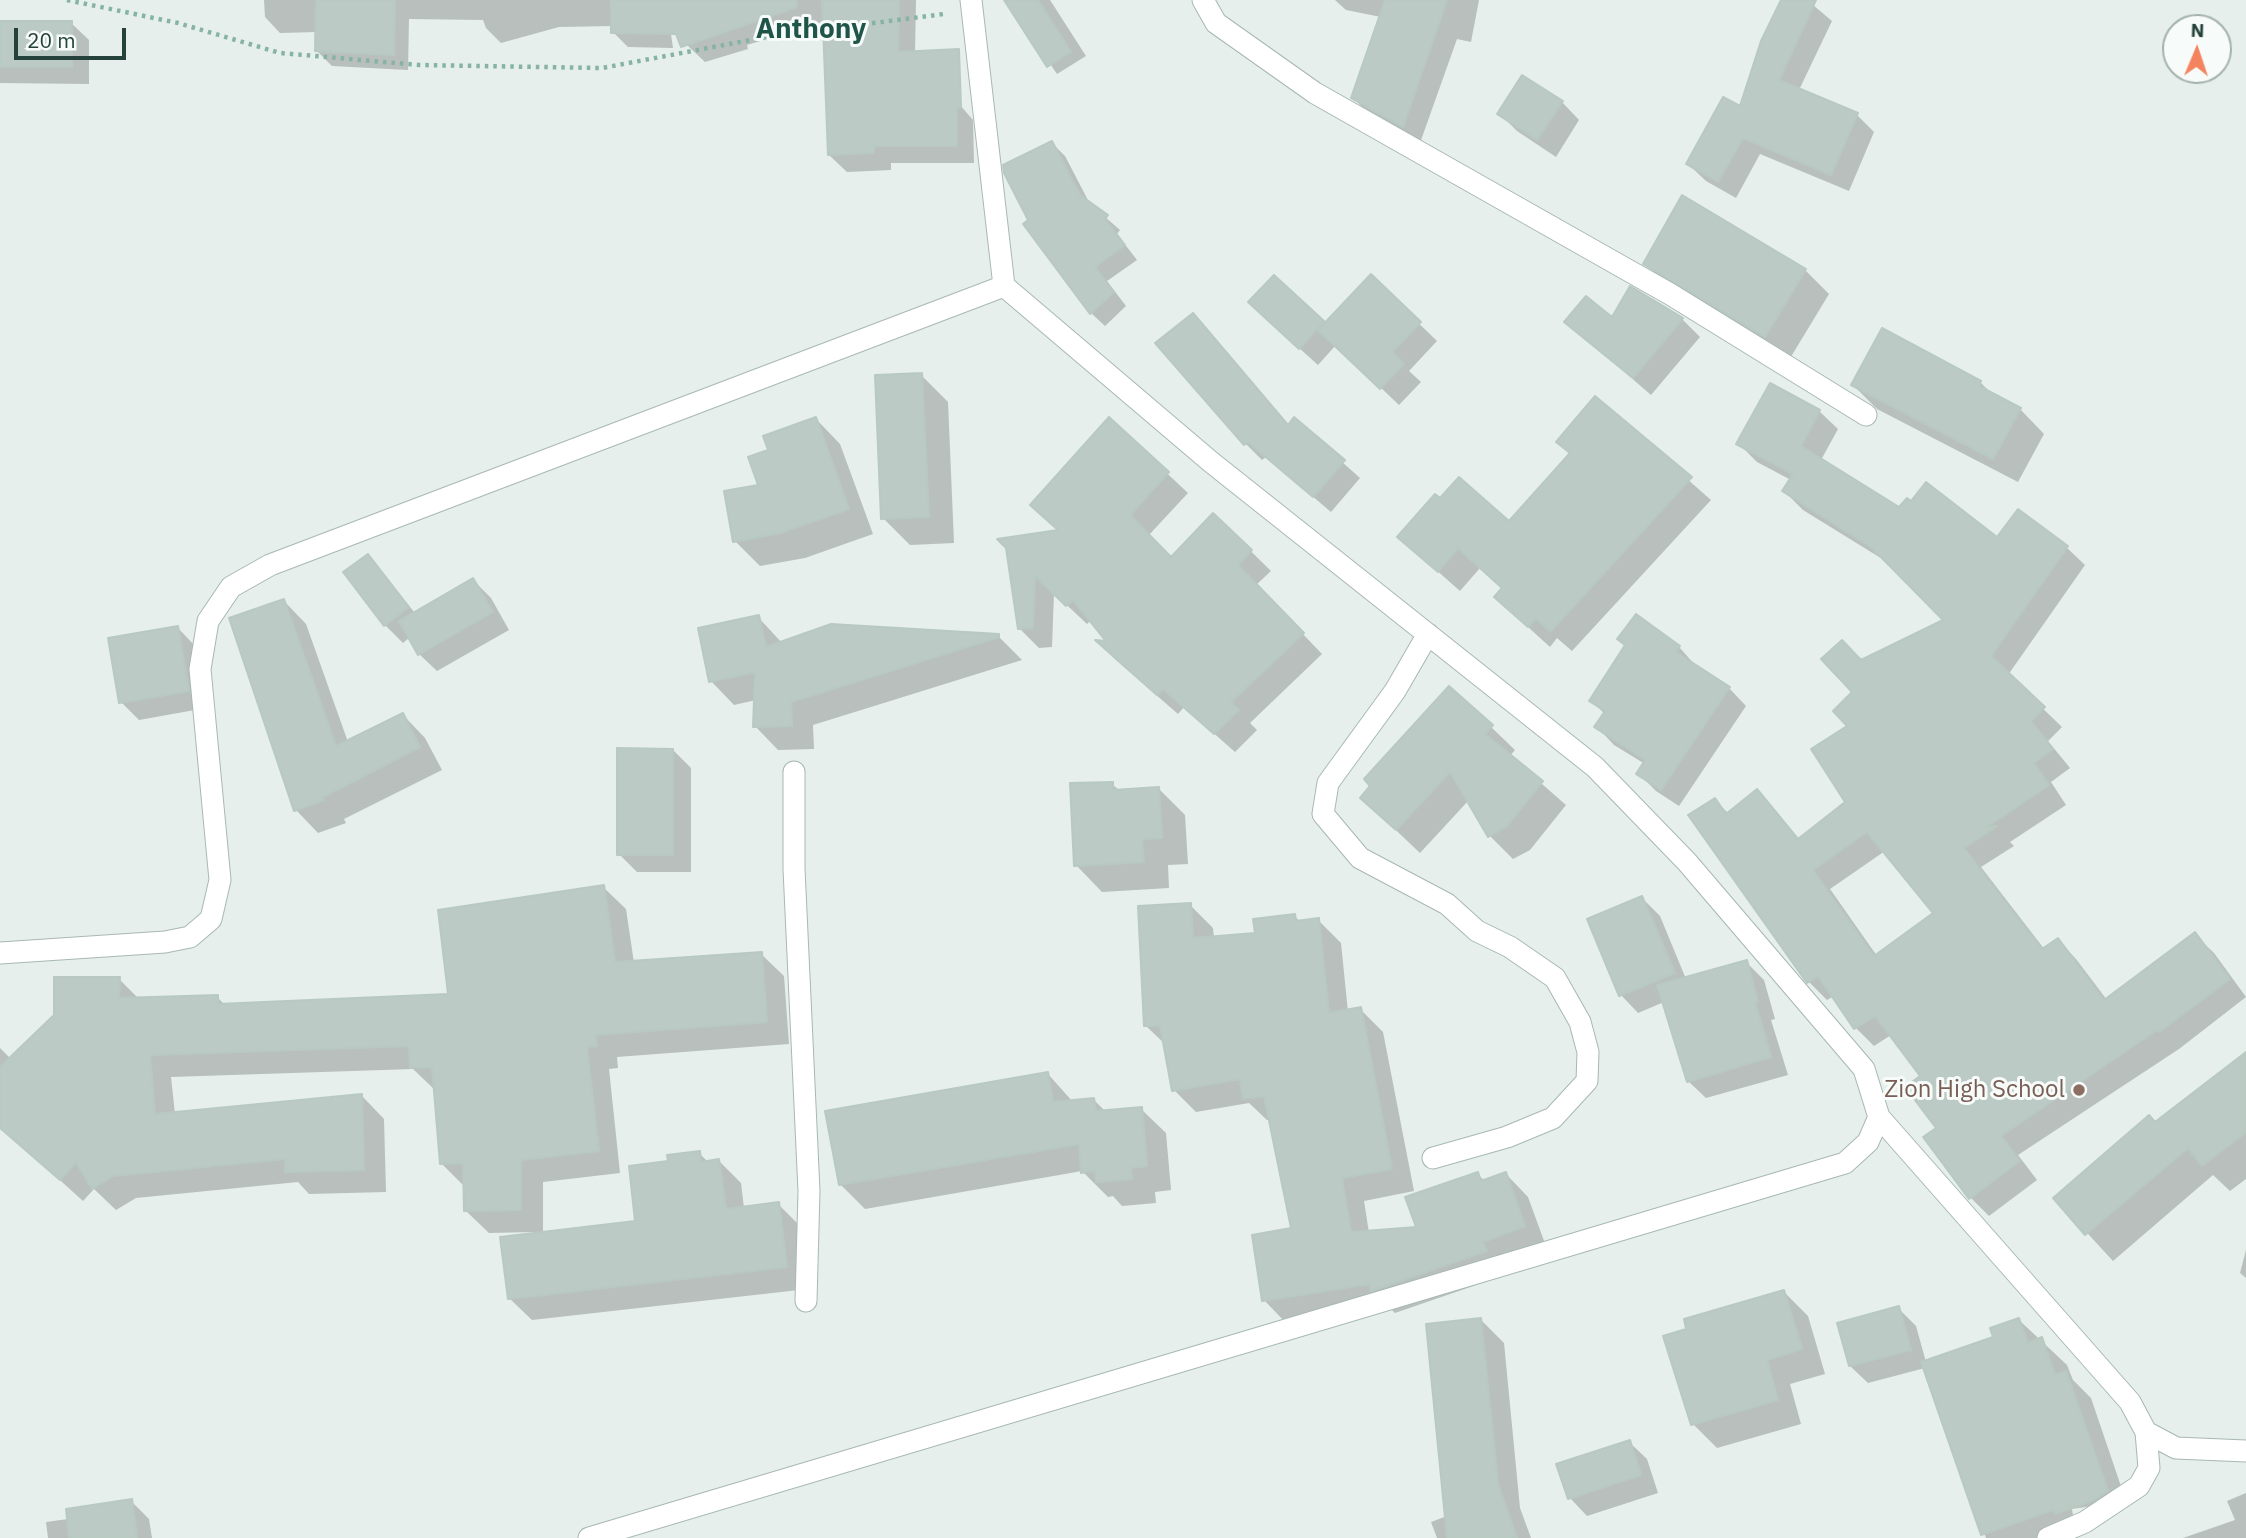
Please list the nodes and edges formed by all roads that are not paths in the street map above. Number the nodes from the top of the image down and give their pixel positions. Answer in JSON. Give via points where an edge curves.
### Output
{"nodes":[{"id":1,"x":1203,"y":0,"type":"edge"},
{"id":2,"x":972,"y":5,"type":"edge"},
{"id":3,"x":1004,"y":286,"type":"junction"},
{"id":4,"x":1867,"y":415,"type":"dead end"},
{"id":5,"x":1428,"y":634,"type":"junction"},
{"id":6,"x":794,"y":772,"type":"dead end"},
{"id":7,"x":0,"y":953,"type":"edge"},
{"id":8,"x":1879,"y":1117,"type":"junction"},
{"id":9,"x":1433,"y":1158,"type":"dead end"},
{"id":10,"x":806,"y":1301,"type":"dead end"},
{"id":11,"x":2146,"y":1432,"type":"junction"},
{"id":12,"x":2246,"y":1451,"type":"edge"},
{"id":13,"x":589,"y":1538,"type":"edge"},
{"id":14,"x":2048,"y":1538,"type":"edge"}],
"edges":[{"from":1,"to":4,"type":"street","via":[[1216,23],[1315,93],[1670,294]]},
{"from":2,"to":3,"type":"street"},
{"from":3,"to":5,"type":"street","via":[[1211,462]]},
{"from":3,"to":7,"type":"street","via":[[270,565],[230,587],[208,621],[200,668],[220,880],[211,919],[190,937],[178,940]]},
{"from":5,"to":8,"type":"street","via":[[1595,767],[1687,862],[1864,1069]]},
{"from":5,"to":9,"type":"street","via":[[1395,691],[1328,783],[1323,814],[1360,858],[1447,904],[1478,931],[1555,978],[1580,1022],[1588,1052],[1587,1081],[1553,1118]]},
{"from":6,"to":10,"type":"street","via":[[809,1191]]},
{"from":8,"to":11,"type":"street","via":[[2130,1402]]},
{"from":8,"to":13,"type":"street","via":[[1868,1142],[1845,1163]]},
{"from":11,"to":12,"type":"street","via":[[2176,1448]]},
{"from":11,"to":14,"type":"street","via":[[2149,1468],[2139,1486],[2085,1522]]}]}
